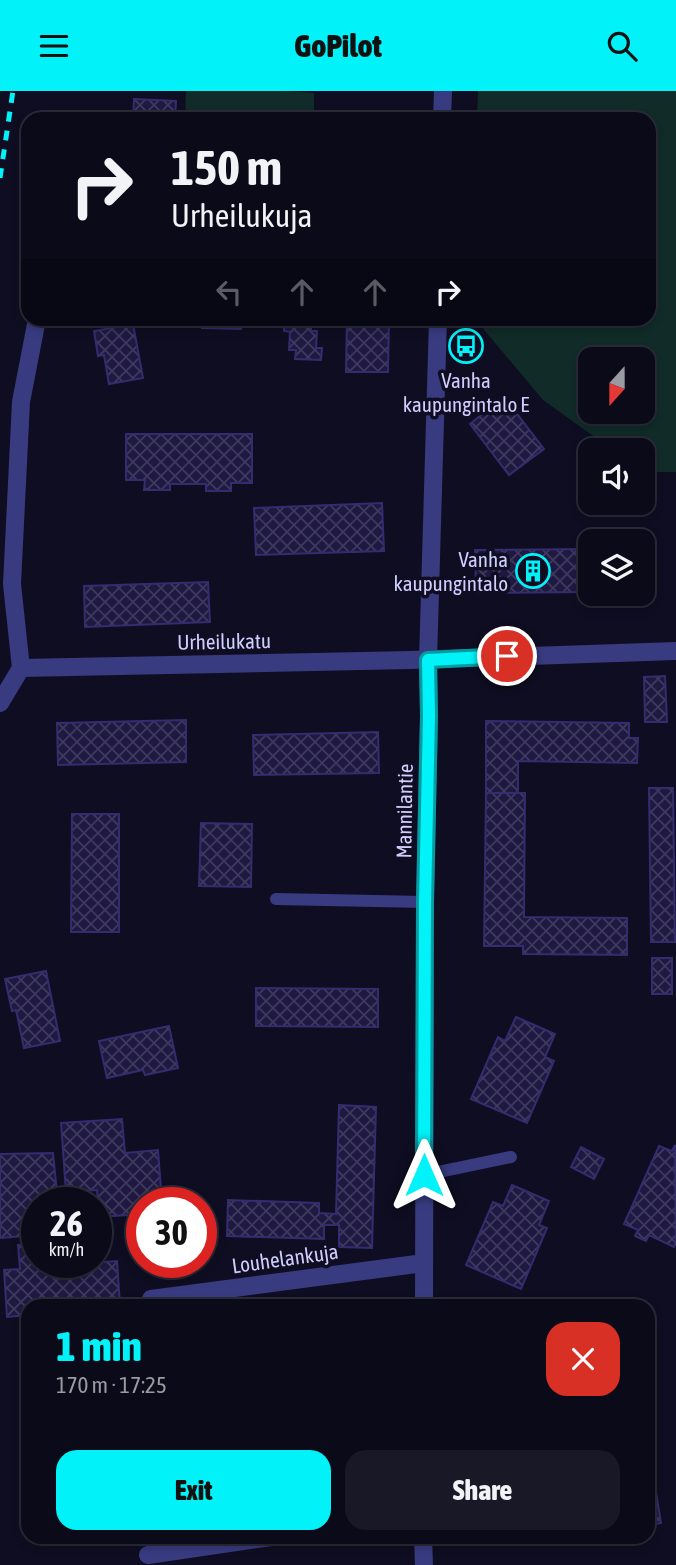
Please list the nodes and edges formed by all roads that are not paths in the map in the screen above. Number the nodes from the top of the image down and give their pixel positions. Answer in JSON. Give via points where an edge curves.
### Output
{"nodes":[{"id":1,"x":443,"y":91,"type":"edge"},
{"id":2,"x":442,"y":112,"type":"edge"},
{"id":3,"x":36,"y":326,"type":"edge"},
{"id":4,"x":439,"y":326,"type":"edge"},
{"id":5,"x":676,"y":651,"type":"edge"},
{"id":6,"x":428,"y":660,"type":"junction"},
{"id":7,"x":21,"y":667,"type":"junction"},
{"id":8,"x":0,"y":703,"type":"edge"},
{"id":9,"x":276,"y":899,"type":"dead end"},
{"id":10,"x":425,"y":902,"type":"junction"},
{"id":11,"x":512,"y":1157,"type":"dead end"},
{"id":12,"x":424,"y":1175,"type":"junction"},
{"id":13,"x":424,"y":1263,"type":"junction"},
{"id":14,"x":151,"y":1299,"type":"dead end"},
{"id":15,"x":424,"y":1299,"type":"edge"},
{"id":16,"x":223,"y":1544,"type":"edge"},
{"id":17,"x":423,"y":1544,"type":"edge"},
{"id":18,"x":148,"y":1555,"type":"dead end"},
{"id":19,"x":424,"y":1565,"type":"edge"}],
"edges":[{"from":1,"to":2,"type":"street"},
{"from":3,"to":7,"type":"street","via":[[21,402],[12,571]]},
{"from":4,"to":6,"type":"street","name":"Mannilantie"},
{"from":5,"to":6,"type":"street","name":"Urheilukatu"},
{"from":6,"to":7,"type":"street","name":"Urheilukatu"},
{"from":6,"to":10,"type":"street","name":"Mannilantie"},
{"from":7,"to":8,"type":"street"},
{"from":9,"to":10,"type":"lane"},
{"from":10,"to":12,"type":"street","name":"Mannilantie"},
{"from":11,"to":12,"type":"lane"},
{"from":12,"to":13,"type":"street","name":"Mannilantie"},
{"from":13,"to":14,"type":"street","name":"Louhelankuja"},
{"from":13,"to":15,"type":"street","name":"Mannilantie"},
{"from":16,"to":18,"type":"street"},
{"from":17,"to":19,"type":"street"}]}
